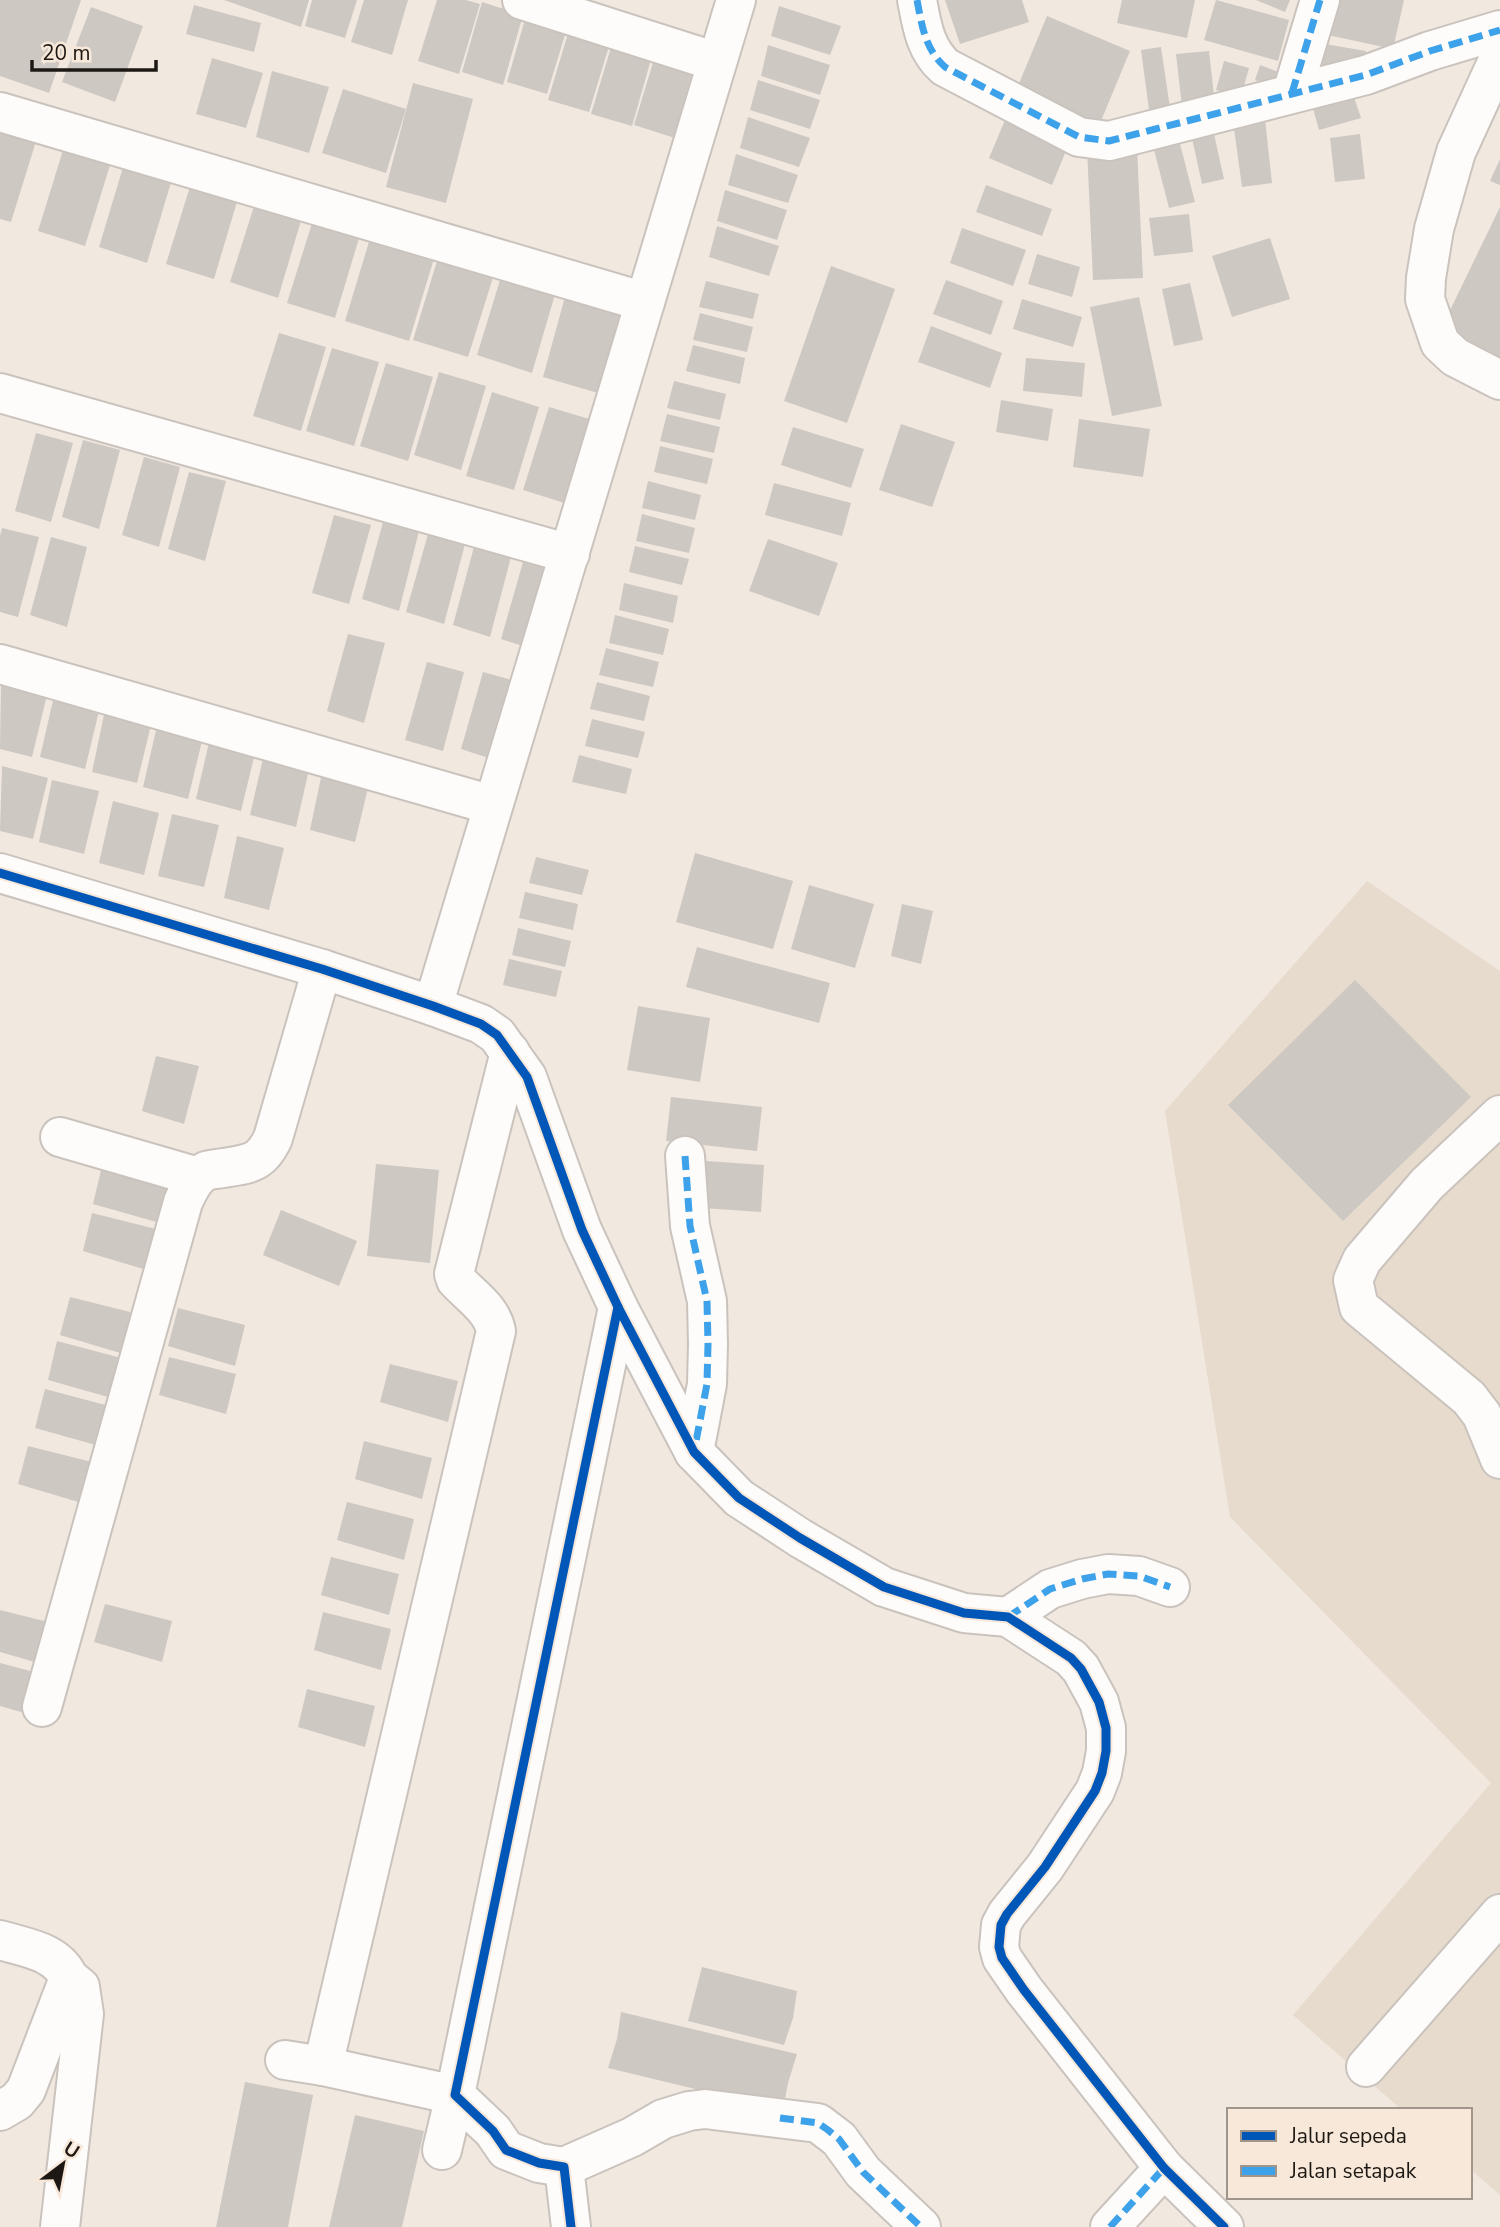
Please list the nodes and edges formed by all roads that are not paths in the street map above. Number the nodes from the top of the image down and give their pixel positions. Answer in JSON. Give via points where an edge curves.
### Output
{"nodes":[{"id":1,"x":522,"y":0,"type":"edge"},
{"id":2,"x":736,"y":0,"type":"edge"},
{"id":3,"x":917,"y":0,"type":"edge"},
{"id":4,"x":1320,"y":0,"type":"edge"},
{"id":5,"x":1500,"y":30,"type":"edge"},
{"id":6,"x":1500,"y":56,"type":"edge"},
{"id":7,"x":718,"y":62,"type":"junction"},
{"id":8,"x":1292,"y":93,"type":"junction"},
{"id":9,"x":0,"y":112,"type":"edge"},
{"id":10,"x":645,"y":302,"type":"junction"},
{"id":11,"x":1500,"y":380,"type":"edge"},
{"id":12,"x":0,"y":393,"type":"edge"},
{"id":13,"x":570,"y":554,"type":"junction"},
{"id":14,"x":0,"y":664,"type":"edge"},
{"id":15,"x":492,"y":805,"type":"junction"},
{"id":16,"x":0,"y":873,"type":"edge"},
{"id":17,"x":322,"y":969,"type":"junction"},
{"id":18,"x":433,"y":1006,"type":"junction"},
{"id":19,"x":510,"y":1052,"type":"junction"},
{"id":20,"x":1500,"y":1115,"type":"edge"},
{"id":21,"x":60,"y":1137,"type":"dead end"},
{"id":22,"x":685,"y":1156,"type":"dead end"},
{"id":23,"x":198,"y":1177,"type":"junction"},
{"id":24,"x":618,"y":1307,"type":"junction"},
{"id":25,"x":694,"y":1451,"type":"junction"},
{"id":26,"x":1500,"y":1458,"type":"edge"},
{"id":27,"x":1170,"y":1587,"type":"dead end"},
{"id":28,"x":1008,"y":1617,"type":"junction"},
{"id":29,"x":42,"y":1707,"type":"dead end"},
{"id":30,"x":1500,"y":1914,"type":"edge"},
{"id":31,"x":0,"y":1940,"type":"edge"},
{"id":32,"x":69,"y":1978,"type":"junction"},
{"id":33,"x":285,"y":2060,"type":"dead end"},
{"id":34,"x":323,"y":2066,"type":"junction"},
{"id":35,"x":1366,"y":2067,"type":"dead end"},
{"id":36,"x":455,"y":2095,"type":"junction"},
{"id":37,"x":0,"y":2111,"type":"edge"},
{"id":38,"x":442,"y":2150,"type":"dead end"},
{"id":39,"x":565,"y":2167,"type":"junction"},
{"id":40,"x":1164,"y":2168,"type":"junction"},
{"id":41,"x":60,"y":2227,"type":"edge"},
{"id":42,"x":571,"y":2227,"type":"edge"},
{"id":43,"x":921,"y":2227,"type":"edge"},
{"id":44,"x":1110,"y":2227,"type":"edge"},
{"id":45,"x":1224,"y":2227,"type":"edge"}],
"edges":[{"from":1,"to":7,"type":"street"},
{"from":2,"to":7,"type":"street"},
{"from":3,"to":8,"type":"street","via":[[928,46],[945,68],[1079,137],[1109,141]]},
{"from":4,"to":8,"type":"street"},
{"from":5,"to":8,"type":"street","via":[[1366,75]]},
{"from":6,"to":11,"type":"street","via":[[1457,152],[1434,229],[1425,299],[1440,343],[1455,357]]},
{"from":7,"to":10,"type":"street"},
{"from":9,"to":10,"type":"street"},
{"from":10,"to":13,"type":"street"},
{"from":12,"to":13,"type":"street"},
{"from":13,"to":15,"type":"street"},
{"from":14,"to":15,"type":"street"},
{"from":15,"to":18,"type":"street"},
{"from":16,"to":17,"type":"street"},
{"from":17,"to":18,"type":"street"},
{"from":17,"to":23,"type":"street","via":[[268,1149],[248,1164],[207,1170]]},
{"from":18,"to":19,"type":"street","via":[[481,1024]]},
{"from":19,"to":24,"type":"street","via":[[527,1077],[582,1230]]},
{"from":19,"to":34,"type":"street","via":[[454,1274],[489,1312],[496,1331]]},
{"from":20,"to":26,"type":"street","via":[[1427,1184],[1362,1261],[1353,1280],[1359,1307],[1469,1398],[1482,1415]]},
{"from":21,"to":23,"type":"street"},
{"from":22,"to":25,"type":"street","via":[[690,1226],[707,1301],[707,1384]]},
{"from":23,"to":29,"type":"street","via":[[183,1202]]},
{"from":24,"to":25,"type":"street"},
{"from":24,"to":36,"type":"street"},
{"from":25,"to":28,"type":"street","via":[[739,1498],[884,1587],[964,1613]]},
{"from":27,"to":28,"type":"street","via":[[1139,1576],[1108,1574],[1050,1589]]},
{"from":28,"to":40,"type":"street","via":[[1081,1669],[1099,1702],[1106,1728],[1102,1773],[1095,1791],[1045,1867],[1007,1914],[999,1936],[1002,1958]]},
{"from":30,"to":35,"type":"street"},
{"from":31,"to":32,"type":"street","via":[[57,1960]]},
{"from":32,"to":37,"type":"street","via":[[26,2090]]},
{"from":32,"to":41,"type":"street","via":[[80,1987],[84,2014]]},
{"from":33,"to":34,"type":"street"},
{"from":34,"to":36,"type":"street"},
{"from":36,"to":38,"type":"street"},
{"from":36,"to":39,"type":"street","via":[[506,2150]]},
{"from":39,"to":42,"type":"street"},
{"from":39,"to":43,"type":"street","via":[[689,2111],[818,2123],[839,2139],[863,2172]]},
{"from":40,"to":44,"type":"street"},
{"from":40,"to":45,"type":"street"}]}
